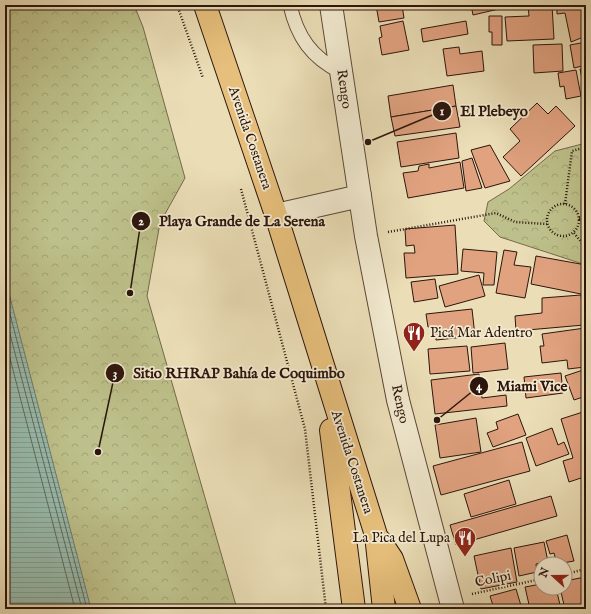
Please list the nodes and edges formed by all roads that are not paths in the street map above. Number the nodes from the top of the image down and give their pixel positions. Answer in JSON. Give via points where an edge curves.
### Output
{"nodes":[{"id":1,"x":205,"y":5,"type":"edge"},
{"id":2,"x":290,"y":5,"type":"edge"},
{"id":3,"x":331,"y":5,"type":"edge"},
{"id":4,"x":341,"y":72,"type":"junction"},
{"id":5,"x":360,"y":196,"type":"junction"},
{"id":6,"x":276,"y":215,"type":"junction"},
{"id":7,"x":321,"y":364,"type":"junction"},
{"id":8,"x":376,"y":535,"type":"junction"},
{"id":9,"x":451,"y":604,"type":"edge"},
{"id":10,"x":354,"y":609,"type":"edge"},
{"id":11,"x":384,"y":609,"type":"edge"},
{"id":12,"x":410,"y":609,"type":"edge"}],
"edges":[{"from":1,"to":6,"type":"main road","name":"Avenida Costanera"},
{"from":2,"to":4,"type":"lane","via":[[294,22],[308,48],[329,66]]},
{"from":3,"to":4,"type":"street","name":"Rengo"},
{"from":4,"to":5,"type":"street","name":"Rengo"},
{"from":5,"to":6,"type":"street"},
{"from":5,"to":9,"type":"street","name":"Rengo","via":[[398,400]]},
{"from":6,"to":7,"type":"main road","name":"Avenida Costanera"},
{"from":7,"to":8,"type":"main road","name":"Avenida Costanera"},
{"from":7,"to":10,"type":"main road","name":"Avenida Costanera"},
{"from":8,"to":11,"type":"main road","name":"Avenida Costanera"},
{"from":8,"to":12,"type":"main road","via":[[392,559]]}]}
